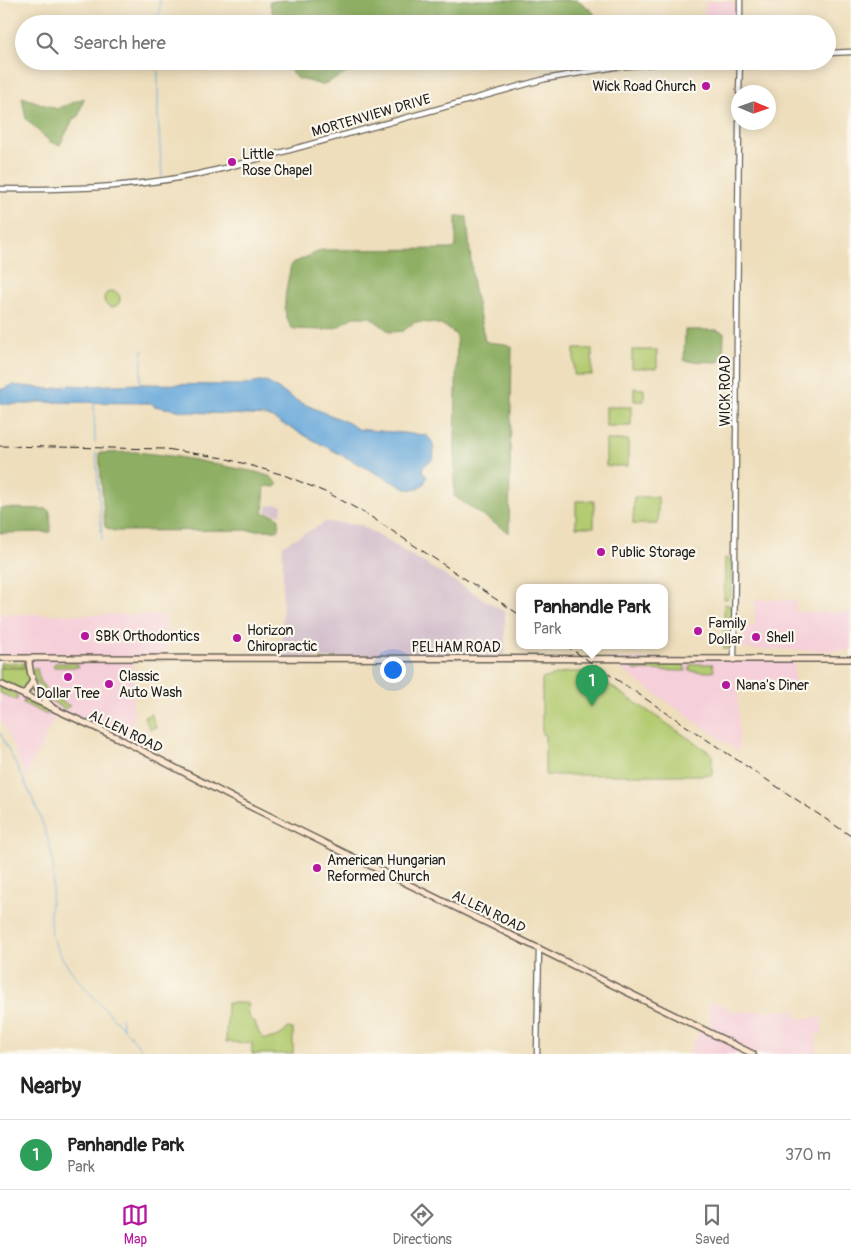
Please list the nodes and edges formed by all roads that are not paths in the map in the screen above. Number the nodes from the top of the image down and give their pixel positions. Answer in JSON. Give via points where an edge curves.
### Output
{"nodes":[{"id":1,"x":740,"y":0,"type":"edge"},
{"id":2,"x":740,"y":15,"type":"edge"},
{"id":3,"x":851,"y":52,"type":"edge"},
{"id":4,"x":836,"y":53,"type":"edge"},
{"id":5,"x":598,"y":70,"type":"edge"},
{"id":6,"x":740,"y":70,"type":"edge"},
{"id":7,"x":740,"y":85,"type":"edge"},
{"id":8,"x":739,"y":130,"type":"edge"},
{"id":9,"x":0,"y":189,"type":"edge"},
{"id":10,"x":0,"y":658,"type":"edge"},
{"id":11,"x":29,"y":658,"type":"junction"},
{"id":12,"x":851,"y":659,"type":"edge"},
{"id":13,"x":734,"y":660,"type":"junction"},
{"id":14,"x":32,"y":682,"type":"junction"},
{"id":15,"x":0,"y":684,"type":"edge"},
{"id":16,"x":24,"y":695,"type":"junction"},
{"id":17,"x":54,"y":709,"type":"junction"},
{"id":18,"x":540,"y":948,"type":"junction"},
{"id":19,"x":537,"y":1054,"type":"edge"},
{"id":20,"x":753,"y":1054,"type":"edge"}],
"edges":[{"from":1,"to":2,"type":"street"},
{"from":3,"to":4,"type":"street"},
{"from":5,"to":9,"type":"street","name":"MORTENVIEW DRIVE","via":[[545,79],[185,177],[74,189]]},
{"from":6,"to":7,"type":"street"},
{"from":8,"to":13,"type":"street","name":"WICK ROAD"},
{"from":10,"to":11,"type":"main road","name":"PELHAM ROAD"},
{"from":11,"to":13,"type":"main road","name":"PELHAM ROAD"},
{"from":11,"to":14,"type":"main road","name":"ALLEN ROAD"},
{"from":12,"to":13,"type":"main road","name":"PELHAM ROAD"},
{"from":14,"to":16,"type":"main road"},
{"from":14,"to":17,"type":"main road","name":"ALLEN ROAD"},
{"from":15,"to":16,"type":"main road","name":"ALLEN ROAD"},
{"from":16,"to":17,"type":"main road","name":"ALLEN ROAD"},
{"from":17,"to":18,"type":"main road","name":"ALLEN ROAD"},
{"from":18,"to":19,"type":"street"},
{"from":18,"to":20,"type":"main road","name":"ALLEN ROAD"}]}
